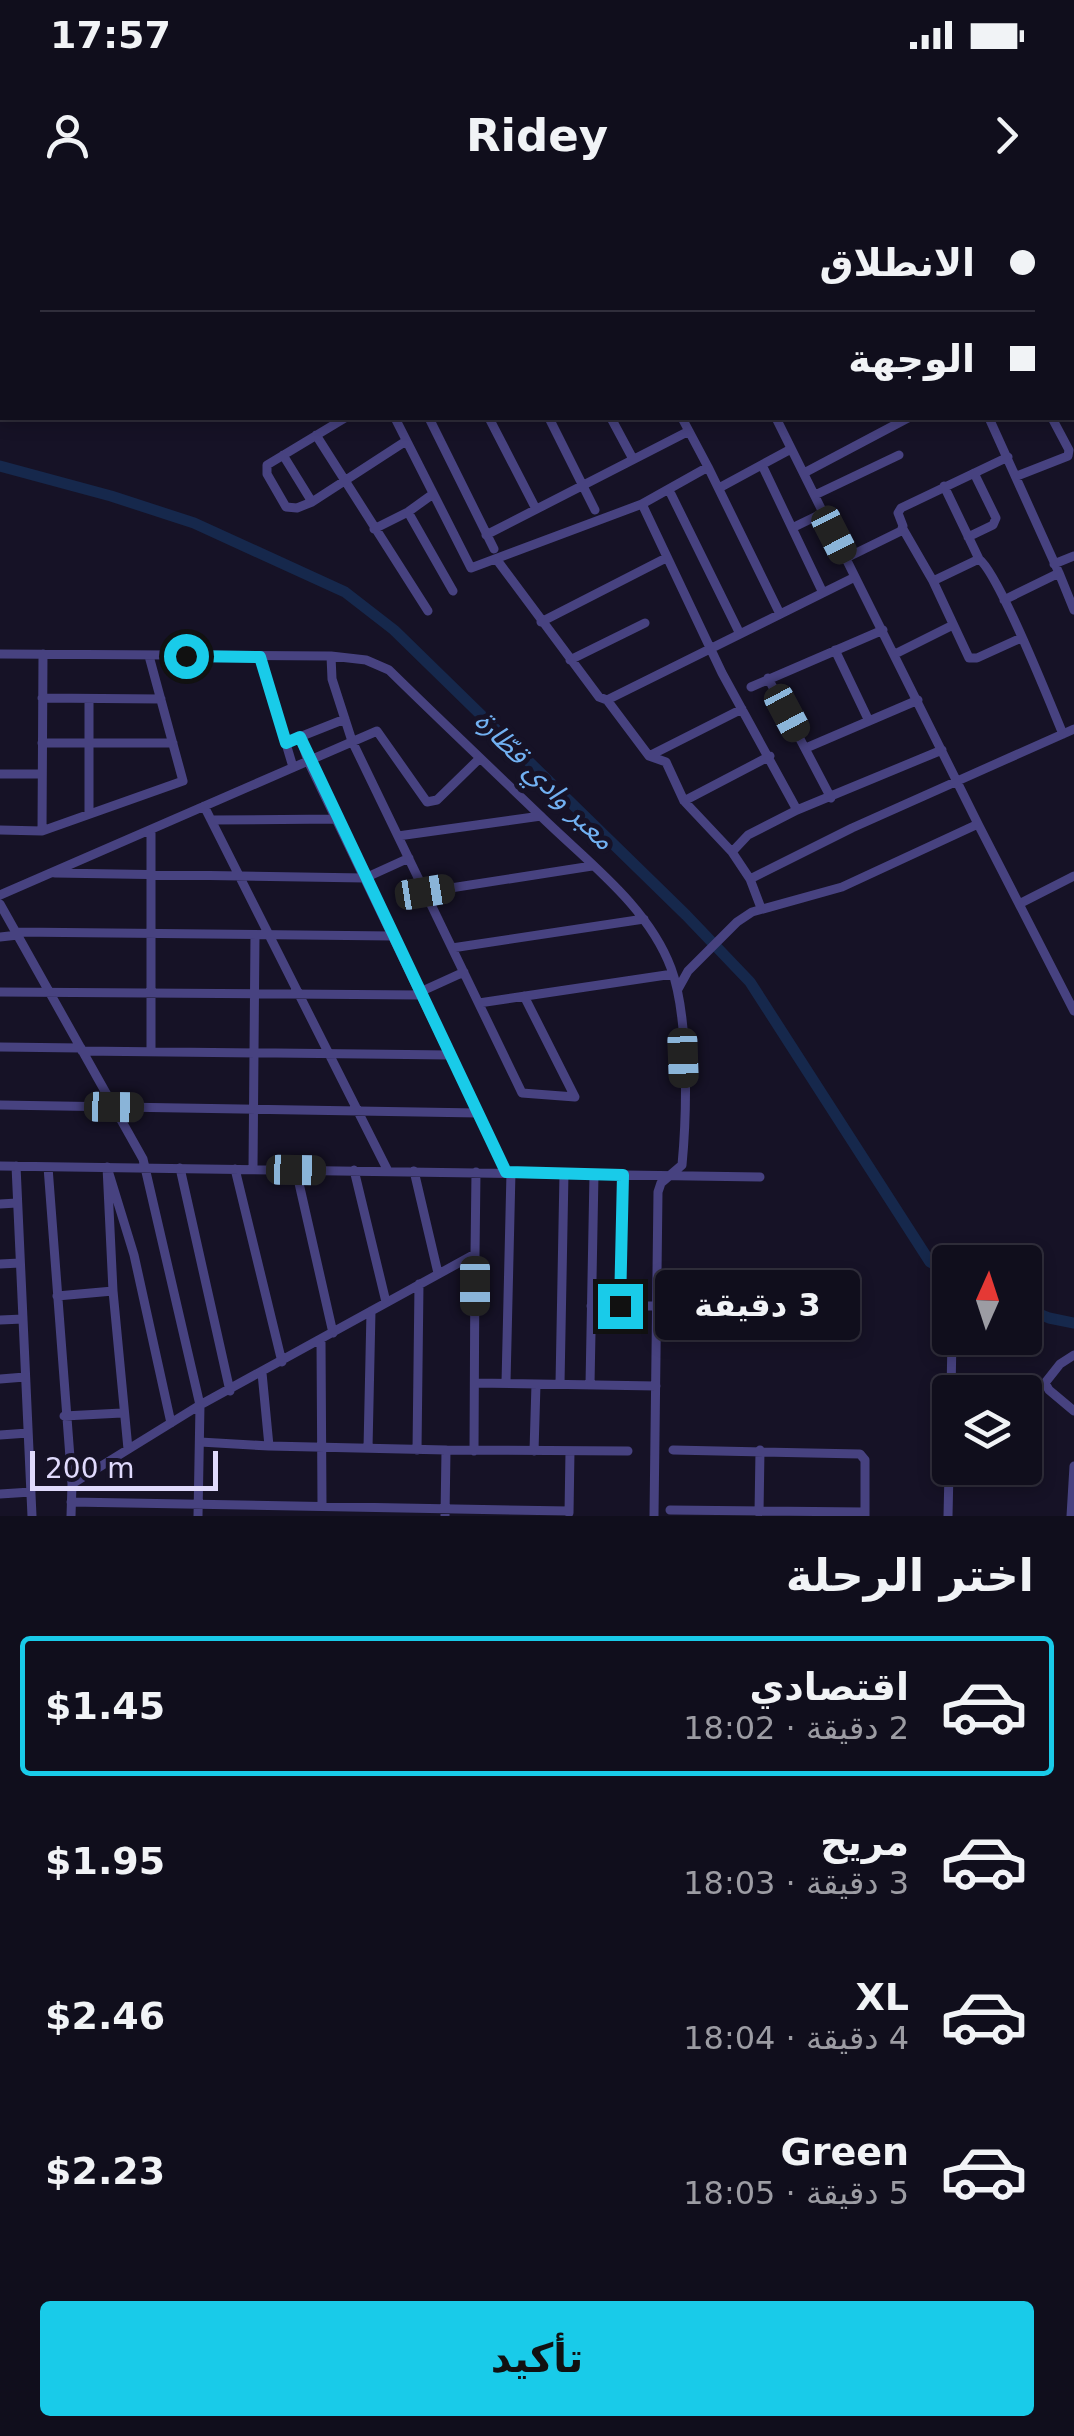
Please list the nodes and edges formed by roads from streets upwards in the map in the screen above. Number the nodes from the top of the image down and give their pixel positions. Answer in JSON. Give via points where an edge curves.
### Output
{"nodes":[{"id":1,"x":342,"y":420,"type":"edge"},
{"id":2,"x":396,"y":420,"type":"edge"},
{"id":3,"x":429,"y":420,"type":"edge"},
{"id":4,"x":490,"y":420,"type":"edge"},
{"id":5,"x":549,"y":420,"type":"edge"},
{"id":6,"x":612,"y":420,"type":"edge"},
{"id":7,"x":683,"y":420,"type":"edge"},
{"id":8,"x":777,"y":420,"type":"edge"},
{"id":9,"x":904,"y":420,"type":"edge"},
{"id":10,"x":990,"y":420,"type":"edge"},
{"id":11,"x":1053,"y":420,"type":"edge"},
{"id":12,"x":689,"y":431,"type":"junction"},
{"id":13,"x":316,"y":435,"type":"junction"},
{"id":14,"x":406,"y":441,"type":"junction"},
{"id":15,"x":792,"y":449,"type":"junction"},
{"id":16,"x":283,"y":455,"type":"junction"},
{"id":17,"x":898,"y":455,"type":"dead end"},
{"id":18,"x":1008,"y":457,"type":"junction"},
{"id":19,"x":633,"y":460,"type":"junction"},
{"id":20,"x":762,"y":465,"type":"junction"},
{"id":21,"x":708,"y":468,"type":"junction"},
{"id":22,"x":804,"y":473,"type":"junction"},
{"id":23,"x":974,"y":473,"type":"junction"},
{"id":24,"x":1017,"y":476,"type":"junction"},
{"id":25,"x":344,"y":480,"type":"junction"},
{"id":26,"x":584,"y":485,"type":"junction"},
{"id":27,"x":944,"y":486,"type":"junction"},
{"id":28,"x":719,"y":488,"type":"junction"},
{"id":29,"x":670,"y":490,"type":"junction"},
{"id":30,"x":433,"y":494,"type":"junction"},
{"id":31,"x":814,"y":494,"type":"junction"},
{"id":32,"x":312,"y":502,"type":"junction"},
{"id":33,"x":642,"y":504,"type":"junction"},
{"id":34,"x":536,"y":509,"type":"junction"},
{"id":35,"x":595,"y":510,"type":"dead end"},
{"id":36,"x":408,"y":512,"type":"junction"},
{"id":37,"x":823,"y":513,"type":"junction"},
{"id":38,"x":792,"y":528,"type":"junction"},
{"id":39,"x":374,"y":529,"type":"junction"},
{"id":40,"x":903,"y":529,"type":"junction"},
{"id":41,"x":486,"y":535,"type":"junction"},
{"id":42,"x":968,"y":537,"type":"junction"},
{"id":43,"x":495,"y":555,"type":"junction"},
{"id":44,"x":1074,"y":556,"type":"edge"},
{"id":45,"x":666,"y":558,"type":"junction"},
{"id":46,"x":846,"y":558,"type":"junction"},
{"id":47,"x":979,"y":559,"type":"junction"},
{"id":48,"x":1056,"y":569,"type":"junction"},
{"id":49,"x":856,"y":577,"type":"junction"},
{"id":50,"x":932,"y":581,"type":"junction"},
{"id":51,"x":453,"y":591,"type":"dead end"},
{"id":52,"x":823,"y":593,"type":"junction"},
{"id":53,"x":1004,"y":600,"type":"junction"},
{"id":54,"x":1074,"y":610,"type":"edge"},
{"id":55,"x":428,"y":611,"type":"dead end"},
{"id":56,"x":780,"y":614,"type":"junction"},
{"id":57,"x":541,"y":622,"type":"junction"},
{"id":58,"x":645,"y":624,"type":"dead end"},
{"id":59,"x":953,"y":625,"type":"junction"},
{"id":60,"x":882,"y":630,"type":"junction"},
{"id":61,"x":740,"y":634,"type":"junction"},
{"id":62,"x":1021,"y":638,"type":"junction"},
{"id":63,"x":710,"y":648,"type":"junction"},
{"id":64,"x":835,"y":650,"type":"junction"},
{"id":65,"x":0,"y":654,"type":"edge"},
{"id":66,"x":42,"y":654,"type":"junction"},
{"id":67,"x":895,"y":654,"type":"junction"},
{"id":68,"x":149,"y":656,"type":"junction"},
{"id":69,"x":332,"y":656,"type":"junction"},
{"id":70,"x":260,"y":657,"type":"junction"},
{"id":71,"x":570,"y":660,"type":"junction"},
{"id":72,"x":768,"y":678,"type":"junction"},
{"id":73,"x":750,"y":687,"type":"dead end"},
{"id":74,"x":42,"y":698,"type":"junction"},
{"id":75,"x":89,"y":699,"type":"junction"},
{"id":76,"x":161,"y":699,"type":"junction"},
{"id":77,"x":607,"y":700,"type":"junction"},
{"id":78,"x":918,"y":700,"type":"junction"},
{"id":79,"x":742,"y":710,"type":"junction"},
{"id":80,"x":868,"y":718,"type":"junction"},
{"id":81,"x":345,"y":720,"type":"junction"},
{"id":82,"x":1069,"y":732,"type":"edge"},
{"id":83,"x":300,"y":737,"type":"junction"},
{"id":84,"x":352,"y":741,"type":"junction"},
{"id":85,"x":42,"y":742,"type":"junction"},
{"id":86,"x":90,"y":742,"type":"junction"},
{"id":87,"x":173,"y":743,"type":"junction"},
{"id":88,"x":286,"y":743,"type":"junction"},
{"id":89,"x":806,"y":748,"type":"junction"},
{"id":90,"x":942,"y":750,"type":"junction"},
{"id":91,"x":649,"y":756,"type":"junction"},
{"id":92,"x":770,"y":756,"type":"junction"},
{"id":93,"x":480,"y":758,"type":"junction"},
{"id":94,"x":308,"y":760,"type":"junction"},
{"id":95,"x":293,"y":767,"type":"junction"},
{"id":96,"x":0,"y":774,"type":"edge"},
{"id":97,"x":42,"y":774,"type":"junction"},
{"id":98,"x":958,"y":782,"type":"junction"},
{"id":99,"x":831,"y":798,"type":"junction"},
{"id":100,"x":684,"y":801,"type":"junction"},
{"id":101,"x":204,"y":806,"type":"junction"},
{"id":102,"x":797,"y":810,"type":"junction"},
{"id":103,"x":89,"y":814,"type":"junction"},
{"id":104,"x":541,"y":816,"type":"junction"},
{"id":105,"x":337,"y":819,"type":"junction"},
{"id":106,"x":211,"y":820,"type":"junction"},
{"id":107,"x":978,"y":824,"type":"junction"},
{"id":108,"x":0,"y":830,"type":"edge"},
{"id":109,"x":151,"y":830,"type":"junction"},
{"id":110,"x":42,"y":831,"type":"junction"},
{"id":111,"x":398,"y":836,"type":"junction"},
{"id":112,"x":732,"y":852,"type":"junction"},
{"id":113,"x":409,"y":858,"type":"junction"},
{"id":114,"x":592,"y":866,"type":"junction"},
{"id":115,"x":52,"y":872,"type":"junction"},
{"id":116,"x":151,"y":874,"type":"junction"},
{"id":117,"x":239,"y":876,"type":"junction"},
{"id":118,"x":1074,"y":876,"type":"edge"},
{"id":119,"x":365,"y":878,"type":"junction"},
{"id":120,"x":750,"y":879,"type":"junction"},
{"id":121,"x":425,"y":892,"type":"junction"},
{"id":122,"x":0,"y":895,"type":"edge"},
{"id":123,"x":0,"y":904,"type":"edge"},
{"id":124,"x":1019,"y":904,"type":"junction"},
{"id":125,"x":760,"y":908,"type":"junction"},
{"id":126,"x":644,"y":919,"type":"junction"},
{"id":127,"x":17,"y":934,"type":"junction"},
{"id":128,"x":150,"y":934,"type":"junction"},
{"id":129,"x":255,"y":935,"type":"junction"},
{"id":130,"x":269,"y":935,"type":"junction"},
{"id":131,"x":393,"y":936,"type":"junction"},
{"id":132,"x":0,"y":937,"type":"edge"},
{"id":133,"x":452,"y":948,"type":"junction"},
{"id":134,"x":672,"y":970,"type":"junction"},
{"id":135,"x":688,"y":971,"type":"junction"},
{"id":136,"x":464,"y":972,"type":"junction"},
{"id":137,"x":678,"y":989,"type":"junction"},
{"id":138,"x":0,"y":992,"type":"edge"},
{"id":139,"x":50,"y":992,"type":"junction"},
{"id":140,"x":151,"y":993,"type":"junction"},
{"id":141,"x":421,"y":993,"type":"junction"},
{"id":142,"x":254,"y":994,"type":"junction"},
{"id":143,"x":298,"y":994,"type":"junction"},
{"id":144,"x":524,"y":996,"type":"junction"},
{"id":145,"x":479,"y":1003,"type":"junction"},
{"id":146,"x":1074,"y":1011,"type":"edge"},
{"id":147,"x":0,"y":1047,"type":"edge"},
{"id":148,"x":81,"y":1049,"type":"junction"},
{"id":149,"x":151,"y":1052,"type":"junction"},
{"id":150,"x":254,"y":1052,"type":"junction"},
{"id":151,"x":328,"y":1053,"type":"junction"},
{"id":152,"x":450,"y":1055,"type":"junction"},
{"id":153,"x":0,"y":1106,"type":"edge"},
{"id":154,"x":114,"y":1107,"type":"junction"},
{"id":155,"x":254,"y":1109,"type":"junction"},
{"id":156,"x":358,"y":1111,"type":"junction"},
{"id":157,"x":478,"y":1113,"type":"junction"},
{"id":158,"x":0,"y":1166,"type":"edge"},
{"id":159,"x":16,"y":1166,"type":"junction"},
{"id":160,"x":48,"y":1166,"type":"junction"},
{"id":161,"x":106,"y":1167,"type":"junction"},
{"id":162,"x":145,"y":1168,"type":"junction"},
{"id":163,"x":180,"y":1168,"type":"junction"},
{"id":164,"x":235,"y":1169,"type":"junction"},
{"id":165,"x":253,"y":1169,"type":"junction"},
{"id":166,"x":296,"y":1170,"type":"junction"},
{"id":167,"x":354,"y":1170,"type":"junction"},
{"id":168,"x":388,"y":1171,"type":"junction"},
{"id":169,"x":414,"y":1171,"type":"junction"},
{"id":170,"x":476,"y":1172,"type":"junction"},
{"id":171,"x":508,"y":1172,"type":"junction"},
{"id":172,"x":564,"y":1173,"type":"junction"},
{"id":173,"x":594,"y":1174,"type":"junction"},
{"id":174,"x":623,"y":1175,"type":"junction"},
{"id":175,"x":671,"y":1176,"type":"junction"},
{"id":176,"x":760,"y":1177,"type":"dead end"},
{"id":177,"x":17,"y":1203,"type":"junction"},
{"id":178,"x":0,"y":1204,"type":"edge"},
{"id":179,"x":475,"y":1254,"type":"junction"},
{"id":180,"x":20,"y":1262,"type":"junction"},
{"id":181,"x":0,"y":1264,"type":"edge"},
{"id":182,"x":438,"y":1273,"type":"junction"},
{"id":183,"x":419,"y":1284,"type":"junction"},
{"id":184,"x":113,"y":1290,"type":"junction"},
{"id":185,"x":57,"y":1296,"type":"junction"},
{"id":186,"x":386,"y":1302,"type":"junction"},
{"id":187,"x":591,"y":1306,"type":"junction"},
{"id":188,"x":620,"y":1306,"type":"junction"},
{"id":189,"x":656,"y":1306,"type":"junction"},
{"id":190,"x":371,"y":1311,"type":"junction"},
{"id":191,"x":23,"y":1318,"type":"junction"},
{"id":192,"x":0,"y":1320,"type":"edge"},
{"id":193,"x":333,"y":1333,"type":"junction"},
{"id":194,"x":321,"y":1340,"type":"junction"},
{"id":195,"x":1074,"y":1355,"type":"edge"},
{"id":196,"x":282,"y":1362,"type":"junction"},
{"id":197,"x":262,"y":1373,"type":"junction"},
{"id":198,"x":26,"y":1377,"type":"junction"},
{"id":199,"x":0,"y":1379,"type":"edge"},
{"id":200,"x":475,"y":1383,"type":"junction"},
{"id":201,"x":506,"y":1384,"type":"junction"},
{"id":202,"x":536,"y":1384,"type":"junction"},
{"id":203,"x":560,"y":1384,"type":"junction"},
{"id":204,"x":590,"y":1385,"type":"junction"},
{"id":205,"x":656,"y":1386,"type":"junction"},
{"id":206,"x":230,"y":1391,"type":"junction"},
{"id":207,"x":200,"y":1405,"type":"junction"},
{"id":208,"x":1074,"y":1411,"type":"edge"},
{"id":209,"x":122,"y":1413,"type":"junction"},
{"id":210,"x":64,"y":1416,"type":"junction"},
{"id":211,"x":171,"y":1423,"type":"junction"},
{"id":212,"x":28,"y":1433,"type":"junction"},
{"id":213,"x":0,"y":1435,"type":"edge"},
{"id":214,"x":200,"y":1442,"type":"junction"},
{"id":215,"x":268,"y":1446,"type":"junction"},
{"id":216,"x":323,"y":1447,"type":"junction"},
{"id":217,"x":368,"y":1448,"type":"junction"},
{"id":218,"x":128,"y":1450,"type":"junction"},
{"id":219,"x":417,"y":1450,"type":"junction"},
{"id":220,"x":446,"y":1450,"type":"junction"},
{"id":221,"x":474,"y":1450,"type":"junction"},
{"id":222,"x":673,"y":1450,"type":"dead end"},
{"id":223,"x":760,"y":1450,"type":"junction"},
{"id":224,"x":534,"y":1451,"type":"junction"},
{"id":225,"x":570,"y":1451,"type":"junction"},
{"id":226,"x":628,"y":1451,"type":"dead end"},
{"id":227,"x":1074,"y":1466,"type":"edge"},
{"id":228,"x":72,"y":1484,"type":"junction"},
{"id":229,"x":949,"y":1485,"type":"edge"},
{"id":230,"x":31,"y":1492,"type":"junction"},
{"id":231,"x":0,"y":1494,"type":"edge"},
{"id":232,"x":71,"y":1502,"type":"junction"},
{"id":233,"x":198,"y":1502,"type":"junction"},
{"id":234,"x":282,"y":1504,"type":"junction"},
{"id":235,"x":322,"y":1505,"type":"junction"},
{"id":236,"x":670,"y":1510,"type":"dead end"},
{"id":237,"x":445,"y":1512,"type":"edge"},
{"id":238,"x":568,"y":1513,"type":"edge"},
{"id":239,"x":759,"y":1514,"type":"edge"},
{"id":240,"x":865,"y":1514,"type":"edge"},
{"id":241,"x":32,"y":1516,"type":"edge"},
{"id":242,"x":71,"y":1516,"type":"edge"},
{"id":243,"x":198,"y":1516,"type":"edge"},
{"id":244,"x":282,"y":1516,"type":"edge"},
{"id":245,"x":654,"y":1516,"type":"edge"},
{"id":246,"x":948,"y":1516,"type":"edge"},
{"id":247,"x":1070,"y":1516,"type":"edge"}],
"edges":[{"from":1,"to":13,"type":"street"},
{"from":2,"to":14,"type":"street"},
{"from":3,"to":41,"type":"street"},
{"from":4,"to":34,"type":"street"},
{"from":5,"to":26,"type":"street"},
{"from":6,"to":19,"type":"street"},
{"from":7,"to":12,"type":"street"},
{"from":8,"to":15,"type":"street"},
{"from":9,"to":22,"type":"street"},
{"from":10,"to":18,"type":"street"},
{"from":11,"to":24,"type":"street","via":[[1068,456]]},
{"from":12,"to":19,"type":"street"},
{"from":12,"to":21,"type":"street"},
{"from":13,"to":16,"type":"street"},
{"from":13,"to":25,"type":"street"},
{"from":14,"to":25,"type":"street"},
{"from":14,"to":30,"type":"street"},
{"from":15,"to":20,"type":"street"},
{"from":15,"to":22,"type":"street"},
{"from":16,"to":32,"type":"street"},
{"from":16,"to":32,"type":"street","via":[[266,466],[286,507]]},
{"from":17,"to":31,"type":"street"},
{"from":18,"to":23,"type":"street"},
{"from":18,"to":24,"type":"street"},
{"from":19,"to":26,"type":"street"},
{"from":20,"to":28,"type":"street"},
{"from":20,"to":38,"type":"street"},
{"from":21,"to":28,"type":"street"},
{"from":21,"to":29,"type":"street"},
{"from":22,"to":31,"type":"street"},
{"from":23,"to":27,"type":"street"},
{"from":23,"to":42,"type":"street","via":[[996,518]]},
{"from":24,"to":48,"type":"street"},
{"from":25,"to":32,"type":"street"},
{"from":25,"to":39,"type":"street"},
{"from":26,"to":34,"type":"street"},
{"from":26,"to":35,"type":"street"},
{"from":27,"to":40,"type":"street","via":[[898,510]]},
{"from":27,"to":42,"type":"street"},
{"from":28,"to":56,"type":"street"},
{"from":29,"to":33,"type":"street"},
{"from":29,"to":61,"type":"street"},
{"from":30,"to":36,"type":"street"},
{"from":30,"to":43,"type":"street","via":[[470,567]]},
{"from":31,"to":37,"type":"street"},
{"from":33,"to":43,"type":"street"},
{"from":33,"to":45,"type":"street"},
{"from":34,"to":41,"type":"street"},
{"from":36,"to":39,"type":"street"},
{"from":36,"to":51,"type":"street"},
{"from":37,"to":38,"type":"street"},
{"from":37,"to":46,"type":"street"},
{"from":38,"to":52,"type":"street"},
{"from":39,"to":55,"type":"street"},
{"from":40,"to":46,"type":"street"},
{"from":40,"to":50,"type":"street"},
{"from":41,"to":43,"type":"street"},
{"from":42,"to":47,"type":"street"},
{"from":43,"to":57,"type":"street"},
{"from":44,"to":48,"type":"street"},
{"from":45,"to":57,"type":"street"},
{"from":45,"to":63,"type":"street"},
{"from":46,"to":49,"type":"street"},
{"from":47,"to":50,"type":"street"},
{"from":47,"to":53,"type":"street"},
{"from":48,"to":53,"type":"street"},
{"from":48,"to":54,"type":"street"},
{"from":49,"to":52,"type":"street"},
{"from":49,"to":60,"type":"street"},
{"from":50,"to":59,"type":"street"},
{"from":52,"to":56,"type":"street"},
{"from":53,"to":62,"type":"street"},
{"from":56,"to":61,"type":"street"},
{"from":57,"to":71,"type":"street"},
{"from":58,"to":71,"type":"street"},
{"from":59,"to":62,"type":"street","via":[[972,660]]},
{"from":59,"to":67,"type":"street"},
{"from":60,"to":64,"type":"street"},
{"from":60,"to":67,"type":"street"},
{"from":61,"to":63,"type":"street"},
{"from":62,"to":82,"type":"street"},
{"from":63,"to":77,"type":"street"},
{"from":63,"to":79,"type":"street"},
{"from":64,"to":72,"type":"street"},
{"from":64,"to":80,"type":"street"},
{"from":65,"to":66,"type":"street"},
{"from":66,"to":68,"type":"street"},
{"from":66,"to":74,"type":"street"},
{"from":67,"to":78,"type":"street"},
{"from":68,"to":70,"type":"street"},
{"from":68,"to":76,"type":"street"},
{"from":69,"to":70,"type":"street"},
{"from":69,"to":81,"type":"street"},
{"from":69,"to":93,"type":"street","via":[[389,670]]},
{"from":70,"to":88,"type":"street"},
{"from":71,"to":77,"type":"street"},
{"from":72,"to":73,"type":"street"},
{"from":72,"to":89,"type":"street"},
{"from":74,"to":75,"type":"street"},
{"from":74,"to":85,"type":"street"},
{"from":75,"to":76,"type":"street"},
{"from":75,"to":86,"type":"street"},
{"from":76,"to":87,"type":"street"},
{"from":77,"to":91,"type":"street"},
{"from":78,"to":80,"type":"street"},
{"from":78,"to":90,"type":"street"},
{"from":79,"to":91,"type":"street"},
{"from":79,"to":92,"type":"street"},
{"from":80,"to":89,"type":"street"},
{"from":81,"to":83,"type":"street"},
{"from":81,"to":84,"type":"street"},
{"from":82,"to":98,"type":"street"},
{"from":83,"to":88,"type":"street"},
{"from":83,"to":94,"type":"street"},
{"from":84,"to":93,"type":"street","via":[[377,730],[382,734],[427,802]]},
{"from":84,"to":94,"type":"street"},
{"from":84,"to":111,"type":"street"},
{"from":85,"to":86,"type":"street"},
{"from":85,"to":97,"type":"street"},
{"from":86,"to":87,"type":"street"},
{"from":86,"to":103,"type":"street"},
{"from":87,"to":103,"type":"street","via":[[183,781]]},
{"from":88,"to":95,"type":"street"},
{"from":89,"to":99,"type":"street"},
{"from":90,"to":98,"type":"street"},
{"from":90,"to":99,"type":"street"},
{"from":91,"to":100,"type":"street","via":[[666,762]]},
{"from":92,"to":100,"type":"street"},
{"from":92,"to":102,"type":"street"},
{"from":93,"to":104,"type":"street"},
{"from":94,"to":95,"type":"street"},
{"from":94,"to":105,"type":"street"},
{"from":95,"to":101,"type":"street"},
{"from":96,"to":97,"type":"street"},
{"from":97,"to":110,"type":"street"},
{"from":98,"to":107,"type":"street"},
{"from":98,"to":120,"type":"street"},
{"from":99,"to":102,"type":"street"},
{"from":100,"to":112,"type":"street"},
{"from":101,"to":106,"type":"street"},
{"from":101,"to":109,"type":"street"},
{"from":102,"to":112,"type":"street","via":[[748,835]]},
{"from":103,"to":110,"type":"street"},
{"from":104,"to":111,"type":"street"},
{"from":104,"to":114,"type":"street"},
{"from":105,"to":106,"type":"street"},
{"from":105,"to":119,"type":"street"},
{"from":106,"to":117,"type":"street"},
{"from":107,"to":124,"type":"street"},
{"from":107,"to":125,"type":"street","via":[[842,886]]},
{"from":108,"to":110,"type":"street"},
{"from":109,"to":115,"type":"street"},
{"from":109,"to":116,"type":"street"},
{"from":111,"to":113,"type":"street"},
{"from":112,"to":120,"type":"street"},
{"from":113,"to":119,"type":"street"},
{"from":113,"to":121,"type":"street"},
{"from":114,"to":121,"type":"street"},
{"from":114,"to":126,"type":"street"},
{"from":115,"to":116,"type":"street"},
{"from":115,"to":122,"type":"street"},
{"from":116,"to":117,"type":"street"},
{"from":116,"to":128,"type":"street"},
{"from":117,"to":119,"type":"street"},
{"from":117,"to":130,"type":"street"},
{"from":118,"to":124,"type":"street"},
{"from":119,"to":131,"type":"street"},
{"from":120,"to":125,"type":"street"},
{"from":121,"to":133,"type":"street"},
{"from":123,"to":127,"type":"street"},
{"from":124,"to":146,"type":"street"},
{"from":125,"to":135,"type":"street"},
{"from":126,"to":133,"type":"street"},
{"from":126,"to":134,"type":"street"},
{"from":127,"to":128,"type":"street"},
{"from":127,"to":132,"type":"street"},
{"from":127,"to":139,"type":"street"},
{"from":128,"to":129,"type":"street"},
{"from":128,"to":140,"type":"street"},
{"from":129,"to":130,"type":"street"},
{"from":129,"to":142,"type":"street"},
{"from":130,"to":131,"type":"street"},
{"from":130,"to":143,"type":"street"},
{"from":131,"to":141,"type":"street"},
{"from":133,"to":136,"type":"street"},
{"from":134,"to":135,"type":"street"},
{"from":134,"to":137,"type":"street"},
{"from":134,"to":144,"type":"street"},
{"from":135,"to":137,"type":"street"},
{"from":136,"to":141,"type":"street"},
{"from":136,"to":145,"type":"street"},
{"from":137,"to":175,"type":"street","via":[[682,1161]]},
{"from":138,"to":139,"type":"street"},
{"from":139,"to":140,"type":"street"},
{"from":139,"to":148,"type":"street"},
{"from":140,"to":142,"type":"street"},
{"from":140,"to":149,"type":"street"},
{"from":141,"to":143,"type":"street"},
{"from":141,"to":152,"type":"street"},
{"from":142,"to":143,"type":"street"},
{"from":142,"to":150,"type":"street"},
{"from":143,"to":151,"type":"street"},
{"from":144,"to":145,"type":"street"},
{"from":144,"to":145,"type":"street","via":[[575,1097],[522,1092]]},
{"from":147,"to":148,"type":"street"},
{"from":148,"to":149,"type":"street"},
{"from":148,"to":154,"type":"street"},
{"from":149,"to":150,"type":"street"},
{"from":150,"to":151,"type":"street"},
{"from":150,"to":155,"type":"street"},
{"from":151,"to":152,"type":"street"},
{"from":151,"to":156,"type":"street"},
{"from":152,"to":157,"type":"street"},
{"from":153,"to":154,"type":"street"},
{"from":154,"to":155,"type":"street"},
{"from":154,"to":162,"type":"street"},
{"from":155,"to":156,"type":"street"},
{"from":155,"to":165,"type":"street"},
{"from":156,"to":157,"type":"street"},
{"from":156,"to":168,"type":"street"},
{"from":157,"to":171,"type":"street"},
{"from":158,"to":159,"type":"street"},
{"from":159,"to":160,"type":"street"},
{"from":159,"to":177,"type":"street"},
{"from":160,"to":161,"type":"street"},
{"from":160,"to":185,"type":"street"},
{"from":161,"to":162,"type":"street"},
{"from":161,"to":184,"type":"street"},
{"from":161,"to":211,"type":"street","via":[[134,1255]]},
{"from":162,"to":163,"type":"street"},
{"from":162,"to":207,"type":"street"},
{"from":163,"to":164,"type":"street"},
{"from":163,"to":206,"type":"street"},
{"from":164,"to":165,"type":"street"},
{"from":164,"to":196,"type":"street"},
{"from":165,"to":166,"type":"street"},
{"from":166,"to":167,"type":"street"},
{"from":166,"to":193,"type":"street"},
{"from":167,"to":168,"type":"street"},
{"from":167,"to":186,"type":"street"},
{"from":168,"to":169,"type":"street"},
{"from":169,"to":170,"type":"street"},
{"from":169,"to":182,"type":"street"},
{"from":170,"to":171,"type":"street"},
{"from":170,"to":179,"type":"street"},
{"from":171,"to":172,"type":"street"},
{"from":171,"to":201,"type":"street"},
{"from":172,"to":173,"type":"street"},
{"from":172,"to":203,"type":"street"},
{"from":173,"to":174,"type":"street"},
{"from":173,"to":187,"type":"street"},
{"from":174,"to":175,"type":"street"},
{"from":174,"to":188,"type":"street"},
{"from":175,"to":176,"type":"street"},
{"from":175,"to":189,"type":"street","via":[[658,1192]]},
{"from":177,"to":178,"type":"street"},
{"from":177,"to":180,"type":"street"},
{"from":179,"to":182,"type":"street"},
{"from":179,"to":200,"type":"street"},
{"from":180,"to":181,"type":"street"},
{"from":180,"to":191,"type":"street"},
{"from":182,"to":183,"type":"street"},
{"from":183,"to":186,"type":"street"},
{"from":183,"to":219,"type":"street"},
{"from":184,"to":185,"type":"street"},
{"from":184,"to":209,"type":"street"},
{"from":185,"to":210,"type":"street"},
{"from":186,"to":190,"type":"street"},
{"from":187,"to":188,"type":"street"},
{"from":187,"to":204,"type":"street"},
{"from":188,"to":189,"type":"street"},
{"from":189,"to":205,"type":"street"},
{"from":190,"to":193,"type":"street"},
{"from":190,"to":217,"type":"street"},
{"from":191,"to":192,"type":"street"},
{"from":191,"to":198,"type":"street"},
{"from":193,"to":194,"type":"street"},
{"from":194,"to":196,"type":"street"},
{"from":194,"to":216,"type":"street"},
{"from":195,"to":208,"type":"street","via":[[1045,1383]]},
{"from":196,"to":197,"type":"street"},
{"from":197,"to":206,"type":"street"},
{"from":197,"to":215,"type":"street"},
{"from":198,"to":199,"type":"street"},
{"from":198,"to":212,"type":"street"},
{"from":200,"to":201,"type":"street"},
{"from":200,"to":221,"type":"street"},
{"from":201,"to":202,"type":"street"},
{"from":202,"to":203,"type":"street"},
{"from":202,"to":224,"type":"street"},
{"from":203,"to":204,"type":"street"},
{"from":204,"to":205,"type":"street"},
{"from":205,"to":245,"type":"street"},
{"from":206,"to":207,"type":"street"},
{"from":207,"to":211,"type":"street"},
{"from":207,"to":214,"type":"street"},
{"from":209,"to":210,"type":"street"},
{"from":209,"to":218,"type":"street"},
{"from":210,"to":228,"type":"street"},
{"from":211,"to":218,"type":"street"},
{"from":212,"to":213,"type":"street"},
{"from":212,"to":230,"type":"street"},
{"from":214,"to":215,"type":"street"},
{"from":214,"to":233,"type":"street"},
{"from":215,"to":216,"type":"street"},
{"from":216,"to":217,"type":"street"},
{"from":216,"to":235,"type":"street"},
{"from":217,"to":219,"type":"street"},
{"from":218,"to":228,"type":"street"},
{"from":219,"to":220,"type":"street"},
{"from":220,"to":221,"type":"street"},
{"from":220,"to":237,"type":"street"},
{"from":221,"to":224,"type":"street"},
{"from":222,"to":223,"type":"street"},
{"from":223,"to":239,"type":"street"},
{"from":223,"to":240,"type":"street","via":[[860,1454]]},
{"from":224,"to":225,"type":"street"},
{"from":225,"to":226,"type":"street"},
{"from":225,"to":238,"type":"street"},
{"from":227,"to":247,"type":"street"},
{"from":228,"to":232,"type":"street"},
{"from":229,"to":246,"type":"street"},
{"from":230,"to":231,"type":"street"},
{"from":230,"to":241,"type":"street"},
{"from":232,"to":233,"type":"street"},
{"from":232,"to":242,"type":"street"},
{"from":233,"to":234,"type":"street"},
{"from":233,"to":243,"type":"street"},
{"from":234,"to":235,"type":"street"},
{"from":234,"to":244,"type":"street"},
{"from":235,"to":237,"type":"street"},
{"from":236,"to":239,"type":"street"},
{"from":237,"to":238,"type":"street"},
{"from":239,"to":240,"type":"street"}]}
